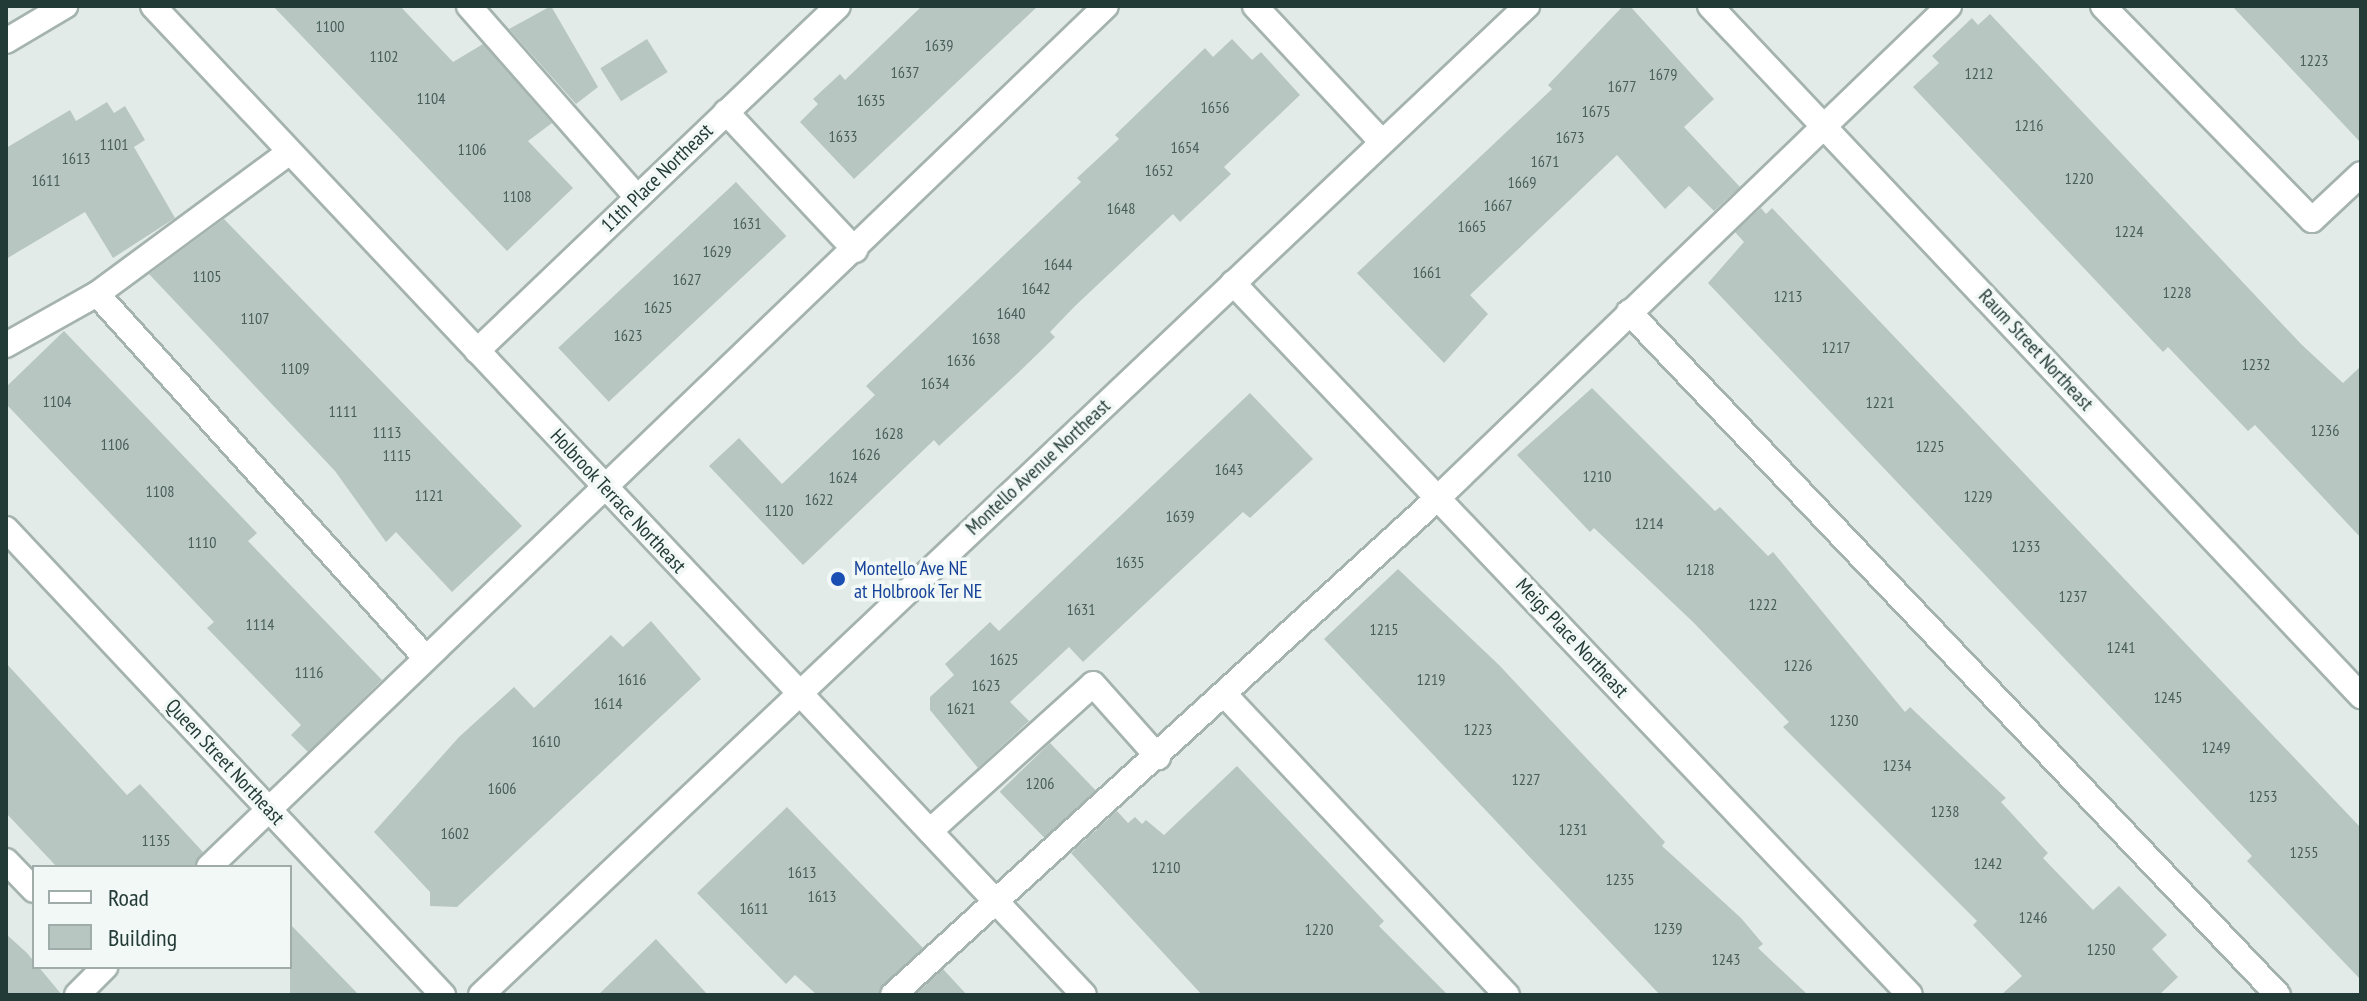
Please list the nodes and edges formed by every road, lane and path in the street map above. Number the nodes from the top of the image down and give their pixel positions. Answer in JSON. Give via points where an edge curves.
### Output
{"nodes":[{"id":1,"x":65,"y":6,"type":"edge"},
{"id":2,"x":153,"y":6,"type":"edge"},
{"id":3,"x":469,"y":6,"type":"edge"},
{"id":4,"x":838,"y":6,"type":"edge"},
{"id":5,"x":1106,"y":6,"type":"edge"},
{"id":6,"x":1255,"y":6,"type":"edge"},
{"id":7,"x":1527,"y":6,"type":"edge"},
{"id":8,"x":1710,"y":6,"type":"edge"},
{"id":9,"x":1949,"y":6,"type":"edge"},
{"id":10,"x":2103,"y":6,"type":"edge"},
{"id":11,"x":6,"y":41,"type":"edge"},
{"id":12,"x":726,"y":112,"type":"junction"},
{"id":13,"x":1822,"y":124,"type":"junction"},
{"id":14,"x":1382,"y":142,"type":"junction"},
{"id":15,"x":288,"y":153,"type":"junction"},
{"id":16,"x":2361,"y":174,"type":"edge"},
{"id":17,"x":637,"y":197,"type":"junction"},
{"id":18,"x":855,"y":250,"type":"junction"},
{"id":19,"x":1233,"y":283,"type":"junction"},
{"id":20,"x":97,"y":294,"type":"junction"},
{"id":21,"x":1629,"y":312,"type":"junction"},
{"id":22,"x":6,"y":345,"type":"edge"},
{"id":23,"x":477,"y":351,"type":"junction"},
{"id":24,"x":605,"y":487,"type":"junction"},
{"id":25,"x":1439,"y":497,"type":"junction"},
{"id":26,"x":6,"y":529,"type":"edge"},
{"id":27,"x":425,"y":657,"type":"junction"},
{"id":28,"x":799,"y":694,"type":"junction"},
{"id":29,"x":1225,"y":695,"type":"junction"},
{"id":30,"x":2361,"y":696,"type":"edge"},
{"id":31,"x":1158,"y":757,"type":"junction"},
{"id":32,"x":269,"y":809,"type":"junction"},
{"id":33,"x":930,"y":831,"type":"junction"},
{"id":34,"x":6,"y":861,"type":"edge"},
{"id":35,"x":211,"y":865,"type":"edge"},
{"id":36,"x":32,"y":888,"type":"edge"},
{"id":37,"x":999,"y":904,"type":"junction"},
{"id":38,"x":103,"y":969,"type":"edge"},
{"id":39,"x":77,"y":995,"type":"edge"},
{"id":40,"x":443,"y":995,"type":"edge"},
{"id":41,"x":481,"y":995,"type":"edge"},
{"id":42,"x":893,"y":995,"type":"edge"},
{"id":43,"x":1084,"y":995,"type":"edge"},
{"id":44,"x":1507,"y":995,"type":"edge"},
{"id":45,"x":1910,"y":995,"type":"edge"},
{"id":46,"x":2278,"y":995,"type":"edge"}],
"edges":[{"from":1,"to":11,"type":"street"},
{"from":2,"to":15,"type":"street","name":"Holbrook Terrace Northeast"},
{"from":3,"to":17,"type":"street"},
{"from":4,"to":12,"type":"street","name":"11th Place Northeast"},
{"from":5,"to":18,"type":"street"},
{"from":6,"to":14,"type":"street"},
{"from":7,"to":14,"type":"street","name":"Montello Avenue Northeast"},
{"from":8,"to":13,"type":"street","name":"Raum Street Northeast"},
{"from":9,"to":13,"type":"street"},
{"from":10,"to":16,"type":"street","via":[[2312,220]]},
{"from":12,"to":17,"type":"street","name":"11th Place Northeast"},
{"from":12,"to":18,"type":"street"},
{"from":13,"to":21,"type":"street"},
{"from":13,"to":30,"type":"street","name":"Raum Street Northeast"},
{"from":14,"to":19,"type":"street","name":"Montello Avenue Northeast"},
{"from":15,"to":20,"type":"street"},
{"from":15,"to":23,"type":"street","name":"Holbrook Terrace Northeast"},
{"from":17,"to":23,"type":"street","name":"11th Place Northeast"},
{"from":18,"to":24,"type":"street"},
{"from":19,"to":25,"type":"street","name":"Meigs Place Northeast"},
{"from":19,"to":28,"type":"street","name":"Montello Avenue Northeast"},
{"from":20,"to":22,"type":"street"},
{"from":20,"to":27,"type":"street"},
{"from":21,"to":25,"type":"street"},
{"from":21,"to":46,"type":"street"},
{"from":23,"to":24,"type":"street","name":"Holbrook Terrace Northeast"},
{"from":24,"to":27,"type":"street"},
{"from":24,"to":28,"type":"street","name":"Holbrook Terrace Northeast"},
{"from":25,"to":29,"type":"street"},
{"from":25,"to":45,"type":"street","name":"Meigs Place Northeast"},
{"from":26,"to":32,"type":"street","name":"Queen Street Northeast"},
{"from":27,"to":32,"type":"street"},
{"from":28,"to":33,"type":"street","name":"Holbrook Terrace Northeast"},
{"from":28,"to":41,"type":"street","name":"Montello Avenue Northeast"},
{"from":29,"to":31,"type":"street"},
{"from":29,"to":44,"type":"street"},
{"from":31,"to":33,"type":"street","via":[[1093,684]]},
{"from":31,"to":37,"type":"street"},
{"from":32,"to":35,"type":"street"},
{"from":32,"to":40,"type":"street","name":"Queen Street Northeast"},
{"from":33,"to":37,"type":"street","name":"Holbrook Terrace Northeast"},
{"from":34,"to":36,"type":"street"},
{"from":37,"to":42,"type":"street"},
{"from":37,"to":43,"type":"street","name":"Holbrook Terrace Northeast"},
{"from":38,"to":39,"type":"street"}]}
